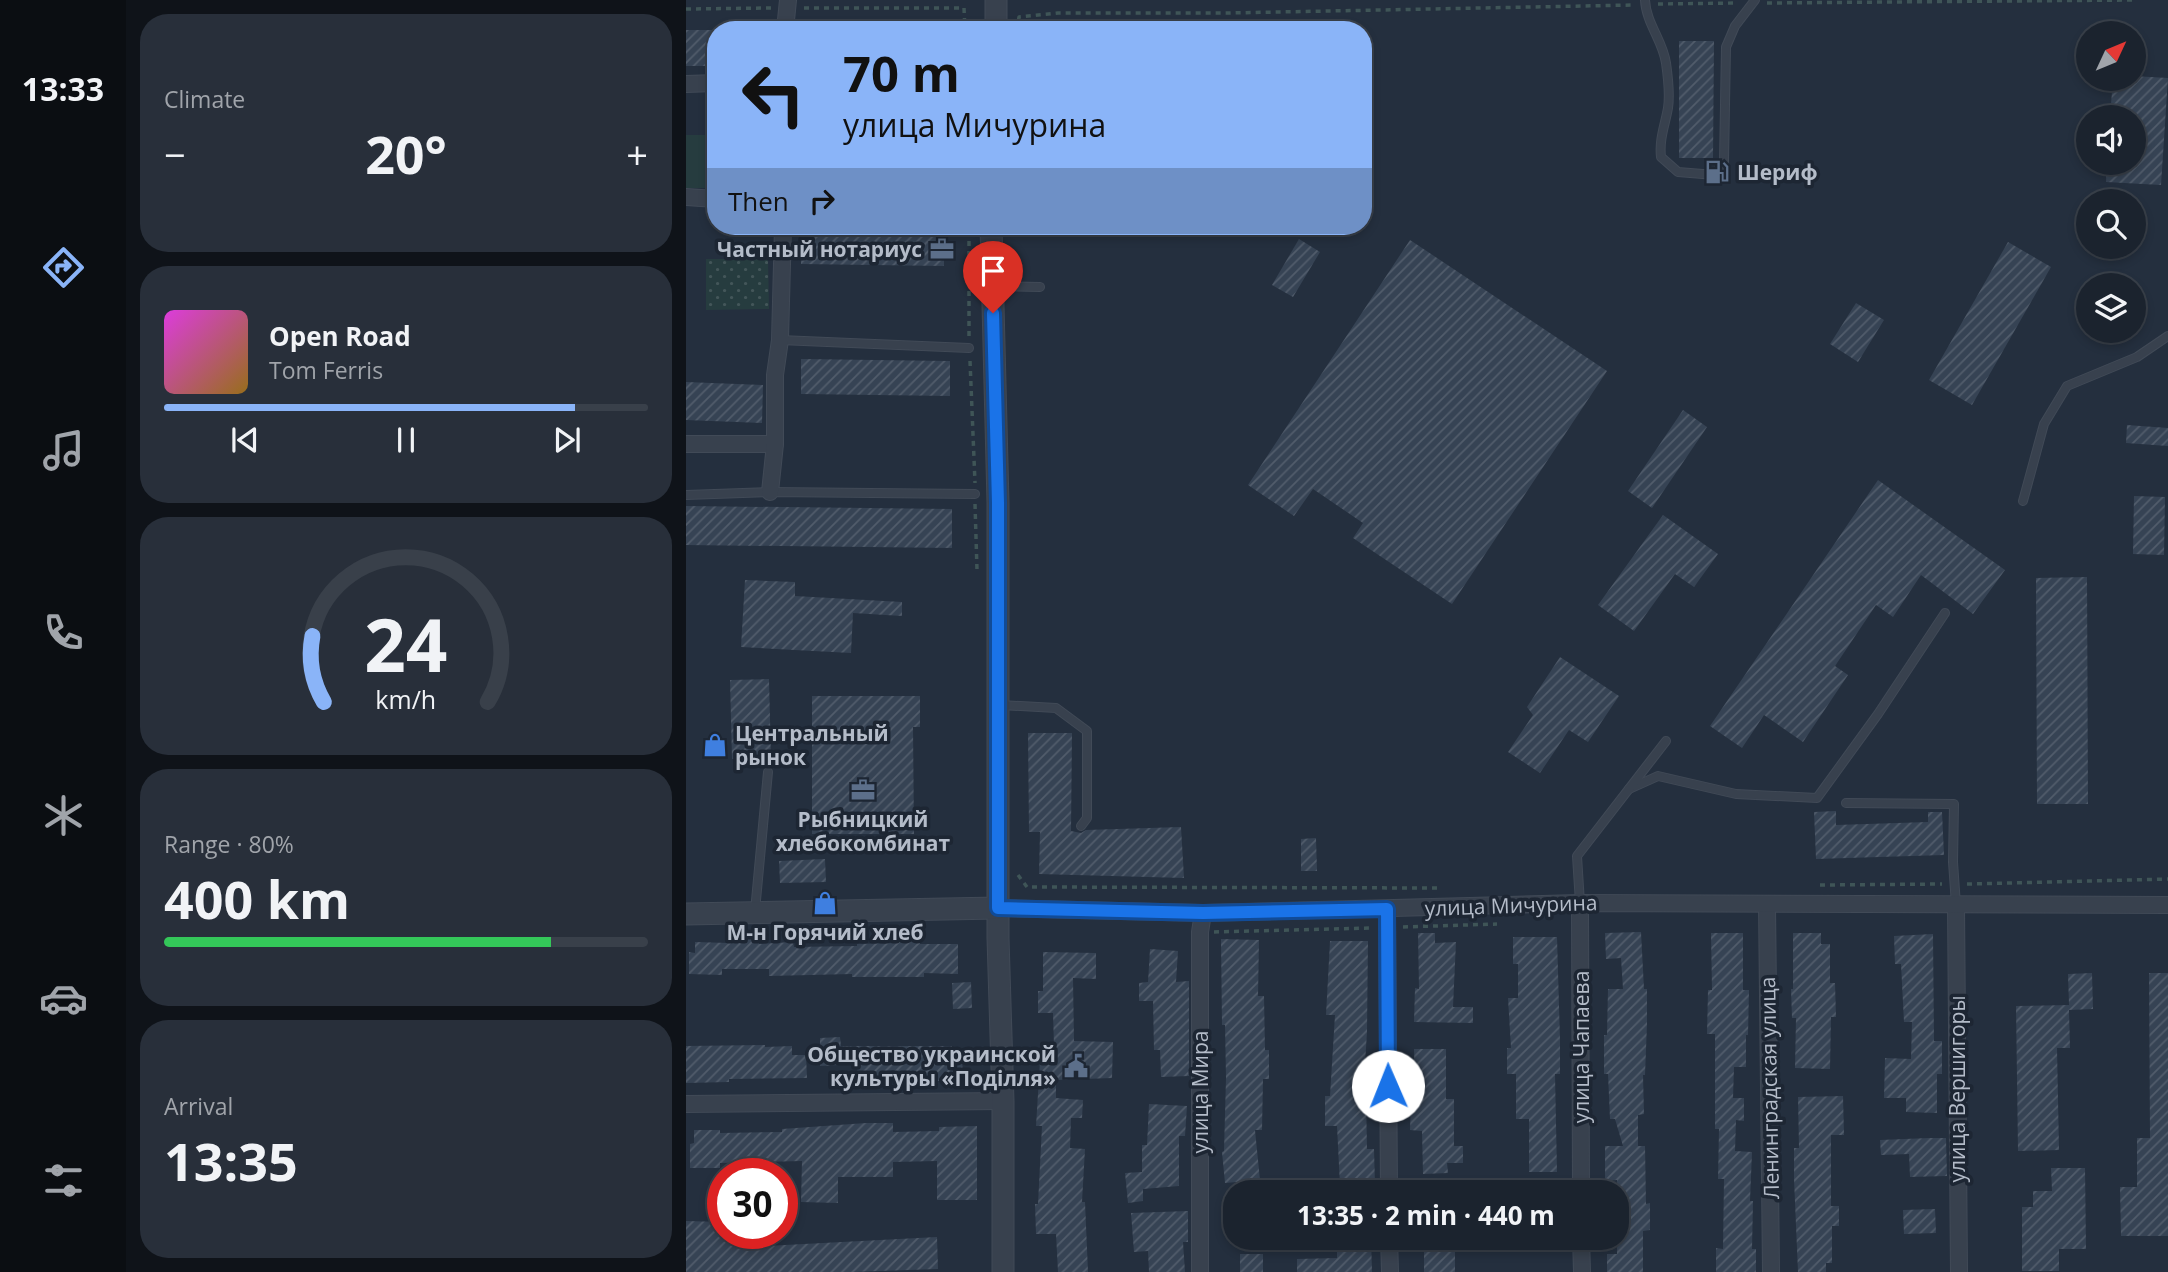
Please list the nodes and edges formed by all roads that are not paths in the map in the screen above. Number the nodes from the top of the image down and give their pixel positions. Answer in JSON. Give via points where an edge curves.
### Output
{"nodes":[{"id":1,"x":996,"y":0,"type":"edge"},
{"id":2,"x":1754,"y":1,"type":"edge"},
{"id":3,"x":1645,"y":2,"type":"edge"},
{"id":4,"x":996,"y":21,"type":"edge"},
{"id":5,"x":707,"y":83,"type":"edge"},
{"id":6,"x":686,"y":84,"type":"edge"},
{"id":7,"x":686,"y":197,"type":"edge"},
{"id":8,"x":707,"y":198,"type":"edge"},
{"id":9,"x":783,"y":235,"type":"edge"},
{"id":10,"x":991,"y":235,"type":"edge"},
{"id":11,"x":992,"y":286,"type":"junction"},
{"id":12,"x":1040,"y":287,"type":"dead end"},
{"id":13,"x":2168,"y":336,"type":"edge"},
{"id":14,"x":780,"y":340,"type":"junction"},
{"id":15,"x":969,"y":348,"type":"road end"},
{"id":16,"x":686,"y":444,"type":"edge"},
{"id":17,"x":775,"y":444,"type":"junction"},
{"id":18,"x":770,"y":492,"type":"junction"},
{"id":19,"x":975,"y":494,"type":"road end"},
{"id":20,"x":686,"y":495,"type":"edge"},
{"id":21,"x":2023,"y":501,"type":"dead end"},
{"id":22,"x":1945,"y":613,"type":"dead end"},
{"id":23,"x":1000,"y":705,"type":"junction"},
{"id":24,"x":1666,"y":741,"type":"dead end"},
{"id":25,"x":768,"y":772,"type":"dead end"},
{"id":26,"x":1629,"y":789,"type":"junction"},
{"id":27,"x":1846,"y":803,"type":"dead end"},
{"id":28,"x":1081,"y":826,"type":"dead end"},
{"id":29,"x":1580,"y":902,"type":"junction"},
{"id":30,"x":1767,"y":904,"type":"junction"},
{"id":31,"x":1956,"y":905,"type":"junction"},
{"id":32,"x":2168,"y":905,"type":"edge"},
{"id":33,"x":998,"y":908,"type":"junction"},
{"id":34,"x":1387,"y":909,"type":"junction"},
{"id":35,"x":1203,"y":913,"type":"junction"},
{"id":36,"x":686,"y":914,"type":"edge"},
{"id":37,"x":755,"y":914,"type":"junction"},
{"id":38,"x":1003,"y":1101,"type":"junction"},
{"id":39,"x":686,"y":1104,"type":"edge"},
{"id":40,"x":1389,"y":1180,"type":"edge"},
{"id":41,"x":1581,"y":1180,"type":"edge"},
{"id":42,"x":1389,"y":1250,"type":"edge"},
{"id":43,"x":1581,"y":1250,"type":"edge"},
{"id":44,"x":1003,"y":1272,"type":"edge"},
{"id":45,"x":1200,"y":1272,"type":"edge"},
{"id":46,"x":1390,"y":1272,"type":"edge"},
{"id":47,"x":1582,"y":1272,"type":"edge"},
{"id":48,"x":1771,"y":1272,"type":"edge"},
{"id":49,"x":1959,"y":1272,"type":"edge"}],
"edges":[{"from":1,"to":4,"type":"street"},
{"from":2,"to":3,"type":"lane","via":[[1726,47],[1724,162],[1715,175],[1678,172],[1661,157],[1659,142],[1669,104],[1666,63]]},
{"from":5,"to":6,"type":"street"},
{"from":7,"to":8,"type":"street"},
{"from":9,"to":14,"type":"street"},
{"from":10,"to":11,"type":"street"},
{"from":11,"to":12,"type":"lane"},
{"from":11,"to":23,"type":"street"},
{"from":13,"to":21,"type":"lane","via":[[2137,357],[2067,386],[2044,424]]},
{"from":14,"to":15,"type":"lane"},
{"from":14,"to":17,"type":"street"},
{"from":16,"to":17,"type":"street"},
{"from":17,"to":18,"type":"street"},
{"from":18,"to":19,"type":"lane"},
{"from":18,"to":20,"type":"lane"},
{"from":22,"to":26,"type":"lane","via":[[1817,798],[1736,794],[1658,776]]},
{"from":23,"to":28,"type":"lane","via":[[1056,708],[1087,731],[1087,818]]},
{"from":23,"to":33,"type":"street"},
{"from":24,"to":26,"type":"lane"},
{"from":25,"to":37,"type":"lane"},
{"from":26,"to":29,"type":"lane","via":[[1577,856]]},
{"from":27,"to":31,"type":"lane","via":[[1954,804]]},
{"from":29,"to":30,"type":"street","name":"улица Мичурина"},
{"from":29,"to":34,"type":"street","name":"улица Мичурина"},
{"from":29,"to":41,"type":"street","name":"улица Чапаева"},
{"from":30,"to":31,"type":"street","name":"улица Мичурина"},
{"from":30,"to":48,"type":"street","name":"Ленинградская улица"},
{"from":31,"to":32,"type":"street","name":"улица Мичурина"},
{"from":31,"to":49,"type":"street","name":"улица Вершигоры"},
{"from":33,"to":35,"type":"street","name":"улица Мичурина"},
{"from":33,"to":37,"type":"street","name":"улица Мичурина"},
{"from":33,"to":38,"type":"street"},
{"from":34,"to":35,"type":"street","name":"улица Мичурина"},
{"from":34,"to":40,"type":"street"},
{"from":35,"to":45,"type":"street","name":"улица Мира"},
{"from":36,"to":37,"type":"street","name":"улица Мичурина"},
{"from":38,"to":39,"type":"street"},
{"from":38,"to":44,"type":"street"},
{"from":42,"to":46,"type":"street"},
{"from":43,"to":47,"type":"street"}]}
